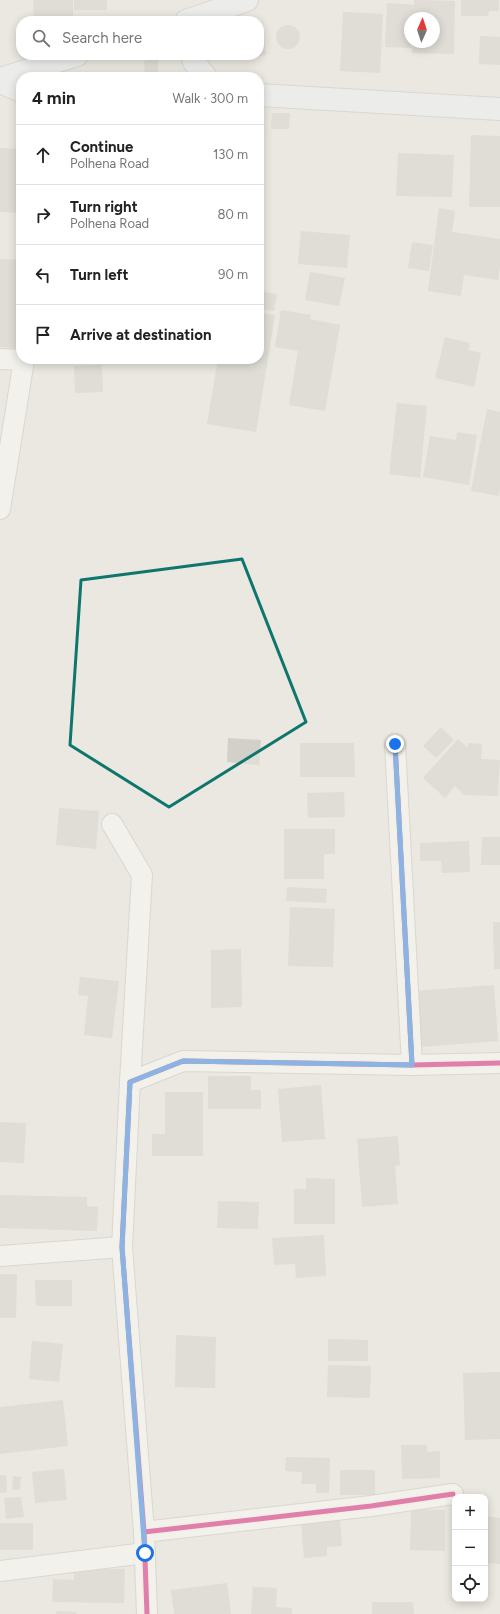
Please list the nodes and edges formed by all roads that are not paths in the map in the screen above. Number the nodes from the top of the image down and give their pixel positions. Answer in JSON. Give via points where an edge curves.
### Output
{"nodes":[{"id":1,"x":246,"y":0,"type":"edge"},
{"id":2,"x":202,"y":16,"type":"edge"},
{"id":3,"x":62,"y":60,"type":"edge"},
{"id":4,"x":193,"y":60,"type":"edge"},
{"id":5,"x":27,"y":72,"type":"edge"},
{"id":6,"x":202,"y":72,"type":"edge"},
{"id":7,"x":16,"y":76,"type":"edge"},
{"id":8,"x":0,"y":81,"type":"edge"},
{"id":9,"x":16,"y":89,"type":"edge"},
{"id":10,"x":264,"y":95,"type":"edge"},
{"id":11,"x":500,"y":109,"type":"edge"},
{"id":12,"x":0,"y":359,"type":"edge"},
{"id":13,"x":16,"y":360,"type":"edge"},
{"id":14,"x":23,"y":364,"type":"edge"},
{"id":15,"x":0,"y":509,"type":"edge"},
{"id":16,"x":395,"y":744,"type":"dead end"},
{"id":17,"x":112,"y":824,"type":"dead end"},
{"id":18,"x":500,"y":1063,"type":"edge"},
{"id":19,"x":412,"y":1065,"type":"junction"},
{"id":20,"x":130,"y":1082,"type":"junction"},
{"id":21,"x":122,"y":1247,"type":"junction"},
{"id":22,"x":0,"y":1256,"type":"edge"},
{"id":23,"x":452,"y":1494,"type":"edge"},
{"id":24,"x":144,"y":1532,"type":"junction"},
{"id":25,"x":145,"y":1553,"type":"junction"},
{"id":26,"x":0,"y":1571,"type":"edge"},
{"id":27,"x":147,"y":1614,"type":"edge"}],
"edges":[{"from":1,"to":2,"type":"highway"},
{"from":3,"to":5,"type":"highway"},
{"from":4,"to":6,"type":"highway"},
{"from":7,"to":8,"type":"highway"},
{"from":8,"to":9,"type":"highway"},
{"from":10,"to":11,"type":"highway"},
{"from":12,"to":13,"type":"street"},
{"from":14,"to":15,"type":"street"},
{"from":16,"to":19,"type":"street"},
{"from":17,"to":20,"type":"street","via":[[142,875]]},
{"from":18,"to":19,"type":"street"},
{"from":19,"to":20,"type":"street","via":[[183,1061]]},
{"from":20,"to":21,"type":"street"},
{"from":21,"to":22,"type":"street"},
{"from":21,"to":24,"type":"street"},
{"from":23,"to":24,"type":"street"},
{"from":24,"to":25,"type":"street"},
{"from":25,"to":26,"type":"street"},
{"from":25,"to":27,"type":"street"}]}
